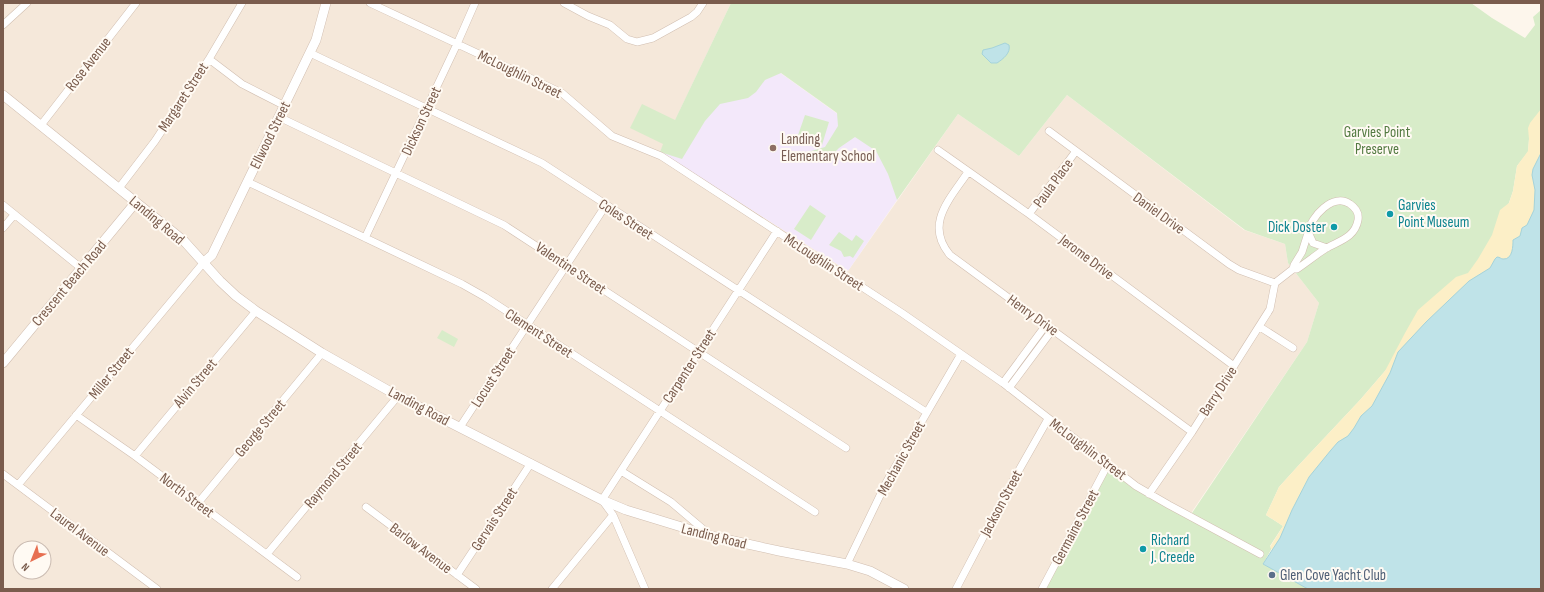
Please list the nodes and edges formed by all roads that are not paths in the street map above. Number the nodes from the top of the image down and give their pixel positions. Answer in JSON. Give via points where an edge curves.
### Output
{"nodes":[{"id":1,"x":27,"y":3,"type":"edge"},
{"id":2,"x":136,"y":3,"type":"edge"},
{"id":3,"x":242,"y":3,"type":"edge"},
{"id":4,"x":326,"y":3,"type":"edge"},
{"id":5,"x":370,"y":3,"type":"edge"},
{"id":6,"x":475,"y":3,"type":"edge"},
{"id":7,"x":564,"y":3,"type":"edge"},
{"id":8,"x":703,"y":3,"type":"edge"},
{"id":9,"x":3,"y":25,"type":"edge"},
{"id":10,"x":457,"y":44,"type":"junction"},
{"id":11,"x":310,"y":53,"type":"junction"},
{"id":12,"x":209,"y":59,"type":"junction"},
{"id":13,"x":3,"y":95,"type":"edge"},
{"id":14,"x":285,"y":106,"type":"junction"},
{"id":15,"x":427,"y":108,"type":"junction"},
{"id":16,"x":279,"y":117,"type":"junction"},
{"id":17,"x":41,"y":125,"type":"junction"},
{"id":18,"x":1049,"y":132,"type":"dead end"},
{"id":19,"x":938,"y":150,"type":"dead end"},
{"id":20,"x":1076,"y":151,"type":"junction"},
{"id":21,"x":968,"y":172,"type":"junction"},
{"id":22,"x":396,"y":173,"type":"junction"},
{"id":23,"x":248,"y":182,"type":"junction"},
{"id":24,"x":119,"y":188,"type":"junction"},
{"id":25,"x":136,"y":202,"type":"junction"},
{"id":26,"x":606,"y":205,"type":"junction"},
{"id":27,"x":3,"y":206,"type":"edge"},
{"id":28,"x":1030,"y":214,"type":"junction"},
{"id":29,"x":14,"y":215,"type":"junction"},
{"id":30,"x":3,"y":228,"type":"edge"},
{"id":31,"x":777,"y":231,"type":"junction"},
{"id":32,"x":1308,"y":232,"type":"junction"},
{"id":33,"x":365,"y":238,"type":"junction"},
{"id":34,"x":1327,"y":248,"type":"junction"},
{"id":35,"x":204,"y":262,"type":"junction"},
{"id":36,"x":566,"y":266,"type":"junction"},
{"id":37,"x":81,"y":268,"type":"junction"},
{"id":38,"x":1293,"y":269,"type":"junction"},
{"id":39,"x":1275,"y":283,"type":"junction"},
{"id":40,"x":738,"y":291,"type":"junction"},
{"id":41,"x":256,"y":311,"type":"junction"},
{"id":42,"x":1046,"y":324,"type":"junction"},
{"id":43,"x":528,"y":325,"type":"junction"},
{"id":44,"x":1260,"y":327,"type":"junction"},
{"id":45,"x":1053,"y":330,"type":"junction"},
{"id":46,"x":1292,"y":348,"type":"dead end"},
{"id":47,"x":699,"y":351,"type":"junction"},
{"id":48,"x":322,"y":353,"type":"junction"},
{"id":49,"x":961,"y":354,"type":"junction"},
{"id":50,"x":3,"y":363,"type":"edge"},
{"id":51,"x":1234,"y":366,"type":"junction"},
{"id":52,"x":1006,"y":386,"type":"junction"},
{"id":53,"x":398,"y":396,"type":"junction"},
{"id":54,"x":660,"y":411,"type":"junction"},
{"id":55,"x":926,"y":412,"type":"junction"},
{"id":56,"x":76,"y":415,"type":"junction"},
{"id":57,"x":1048,"y":419,"type":"junction"},
{"id":58,"x":460,"y":427,"type":"junction"},
{"id":59,"x":1192,"y":432,"type":"junction"},
{"id":60,"x":846,"y":448,"type":"dead end"},
{"id":61,"x":135,"y":456,"type":"junction"},
{"id":62,"x":531,"y":463,"type":"junction"},
{"id":63,"x":1108,"y":464,"type":"junction"},
{"id":64,"x":621,"y":471,"type":"junction"},
{"id":65,"x":3,"y":474,"type":"edge"},
{"id":66,"x":18,"y":485,"type":"junction"},
{"id":67,"x":1149,"y":494,"type":"junction"},
{"id":68,"x":602,"y":500,"type":"junction"},
{"id":69,"x":198,"y":503,"type":"junction"},
{"id":70,"x":366,"y":507,"type":"dead end"},
{"id":71,"x":815,"y":512,"type":"dead end"},
{"id":72,"x":613,"y":515,"type":"junction"},
{"id":73,"x":711,"y":536,"type":"junction"},
{"id":74,"x":267,"y":554,"type":"junction"},
{"id":75,"x":1260,"y":554,"type":"dead end"},
{"id":76,"x":847,"y":564,"type":"junction"},
{"id":77,"x":457,"y":575,"type":"junction"},
{"id":78,"x":297,"y":577,"type":"dead end"},
{"id":79,"x":157,"y":589,"type":"edge"},
{"id":80,"x":476,"y":589,"type":"edge"},
{"id":81,"x":552,"y":589,"type":"edge"},
{"id":82,"x":645,"y":589,"type":"edge"},
{"id":83,"x":904,"y":589,"type":"edge"},
{"id":84,"x":956,"y":589,"type":"edge"},
{"id":85,"x":1042,"y":589,"type":"edge"}],
"edges":[{"from":1,"to":9,"type":"street"},
{"from":2,"to":17,"type":"street","name":"Rose Avenue"},
{"from":3,"to":12,"type":"street","name":"Margaret Street"},
{"from":4,"to":11,"type":"street","name":"Ellwood Street"},
{"from":5,"to":10,"type":"street","name":"McLoughlin Street"},
{"from":6,"to":10,"type":"street","name":"Dickson Street"},
{"from":7,"to":8,"type":"street","via":[[610,25],[627,39],[637,42],[653,38],[691,17]]},
{"from":10,"to":15,"type":"street","name":"Dickson Street"},
{"from":10,"to":31,"type":"street","name":"McLoughlin Street","via":[[562,93],[612,136],[661,156]]},
{"from":11,"to":14,"type":"street","name":"Ellwood Street"},
{"from":11,"to":15,"type":"street","name":"Coles Street"},
{"from":12,"to":14,"type":"street","via":[[242,84]]},
{"from":12,"to":24,"type":"street","name":"Margaret Street","via":[[155,141]]},
{"from":13,"to":17,"type":"street","name":"Landing Road"},
{"from":14,"to":16,"type":"street","name":"Ellwood Street"},
{"from":15,"to":22,"type":"street","name":"Dickson Street"},
{"from":15,"to":26,"type":"street","name":"Coles Street","via":[[531,157]]},
{"from":16,"to":22,"type":"street","name":"Valentine Street"},
{"from":16,"to":23,"type":"street","name":"Ellwood Street"},
{"from":17,"to":24,"type":"street","name":"Landing Road"},
{"from":18,"to":20,"type":"street","name":"Daniel Drive"},
{"from":19,"to":21,"type":"street","name":"Jerome Drive"},
{"from":20,"to":28,"type":"street","name":"Paula Place"},
{"from":20,"to":39,"type":"street","name":"Daniel Drive","via":[[1229,264]]},
{"from":21,"to":28,"type":"street","name":"Jerome Drive"},
{"from":21,"to":42,"type":"street","name":"Henry Drive","via":[[941,214],[938,229],[944,249]]},
{"from":22,"to":33,"type":"street","name":"Dickson Street"},
{"from":22,"to":36,"type":"street","name":"Valentine Street","via":[[504,225]]},
{"from":23,"to":33,"type":"street","name":"Clement Street"},
{"from":23,"to":35,"type":"street","name":"Ellwood Street","via":[[212,255]]},
{"from":24,"to":25,"type":"street","name":"Landing Road"},
{"from":25,"to":35,"type":"street","name":"Landing Road","via":[[184,241]]},
{"from":25,"to":37,"type":"street","name":"Crescent Beach Road"},
{"from":26,"to":36,"type":"street","name":"Locust Street"},
{"from":26,"to":40,"type":"street","name":"Coles Street"},
{"from":27,"to":29,"type":"street"},
{"from":28,"to":51,"type":"street","name":"Jerome Drive"},
{"from":29,"to":30,"type":"street"},
{"from":29,"to":37,"type":"street"},
{"from":31,"to":40,"type":"street","name":"Carpenter Street"},
{"from":31,"to":49,"type":"street","name":"McLoughlin Street"},
{"from":32,"to":34,"type":"street","via":[[1313,243]]},
{"from":32,"to":34,"type":"street","via":[[1312,220],[1327,206],[1338,201],[1351,205],[1358,213],[1357,225],[1346,238]]},
{"from":32,"to":38,"type":"street"},
{"from":33,"to":43,"type":"street","name":"Clement Street","via":[[462,284]]},
{"from":34,"to":38,"type":"street","via":[[1297,269]]},
{"from":35,"to":41,"type":"street","name":"Landing Road","via":[[236,296]]},
{"from":35,"to":56,"type":"street","name":"Miller Street"},
{"from":36,"to":43,"type":"street","name":"Locust Street"},
{"from":36,"to":47,"type":"street","name":"Valentine Street"},
{"from":37,"to":50,"type":"street","name":"Crescent Beach Road"},
{"from":38,"to":39,"type":"street"},
{"from":39,"to":44,"type":"street","name":"Barry Drive","via":[[1270,309]]},
{"from":40,"to":47,"type":"street","name":"Carpenter Street"},
{"from":40,"to":55,"type":"street","name":"Coles Street"},
{"from":41,"to":48,"type":"street","name":"Landing Road"},
{"from":41,"to":61,"type":"street","name":"Alvin Street"},
{"from":42,"to":45,"type":"street","name":"Henry Drive"},
{"from":42,"to":52,"type":"street"},
{"from":43,"to":54,"type":"street","name":"Clement Street"},
{"from":43,"to":58,"type":"street","name":"Locust Street"},
{"from":44,"to":46,"type":"street"},
{"from":44,"to":51,"type":"street","name":"Barry Drive"},
{"from":45,"to":52,"type":"street"},
{"from":45,"to":59,"type":"street","name":"Henry Drive"},
{"from":47,"to":54,"type":"street","name":"Carpenter Street"},
{"from":47,"to":60,"type":"street","name":"Valentine Street"},
{"from":48,"to":53,"type":"street","name":"Landing Road"},
{"from":48,"to":69,"type":"street","name":"George Street"},
{"from":49,"to":52,"type":"street","name":"McLoughlin Street"},
{"from":49,"to":55,"type":"street","name":"Mechanic Street"},
{"from":51,"to":59,"type":"street","name":"Barry Drive"},
{"from":52,"to":57,"type":"street","name":"McLoughlin Street"},
{"from":53,"to":58,"type":"street","name":"Landing Road"},
{"from":53,"to":74,"type":"street","name":"Raymond Street"},
{"from":54,"to":64,"type":"street","name":"Carpenter Street"},
{"from":54,"to":71,"type":"street","name":"Clement Street"},
{"from":55,"to":76,"type":"street","name":"Mechanic Street","via":[[887,481]]},
{"from":56,"to":61,"type":"street","name":"North Street"},
{"from":56,"to":66,"type":"street","name":"Miller Street"},
{"from":57,"to":63,"type":"street","name":"McLoughlin Street"},
{"from":57,"to":84,"type":"street","name":"Jackson Street"},
{"from":58,"to":62,"type":"street","name":"Landing Road"},
{"from":59,"to":67,"type":"street","name":"Barry Drive"},
{"from":61,"to":69,"type":"street","name":"North Street"},
{"from":62,"to":68,"type":"street","name":"Landing Road"},
{"from":62,"to":77,"type":"street","name":"Gervais Street"},
{"from":63,"to":67,"type":"street","name":"McLoughlin Street"},
{"from":63,"to":85,"type":"street","name":"Germaine Street"},
{"from":64,"to":68,"type":"street","name":"Carpenter Street"},
{"from":64,"to":73,"type":"street","via":[[671,502]]},
{"from":65,"to":66,"type":"street","name":"Laurel Avenue"},
{"from":66,"to":79,"type":"street","name":"Laurel Avenue"},
{"from":67,"to":75,"type":"street","name":"McLoughlin Street"},
{"from":68,"to":72,"type":"street"},
{"from":68,"to":73,"type":"street","name":"Landing Road"},
{"from":69,"to":74,"type":"street","name":"North Street"},
{"from":70,"to":77,"type":"street","name":"Barlow Avenue"},
{"from":72,"to":81,"type":"street"},
{"from":72,"to":82,"type":"street"},
{"from":73,"to":76,"type":"street","name":"Landing Road"},
{"from":74,"to":78,"type":"street","name":"North Street"},
{"from":76,"to":83,"type":"street","name":"Landing Road","via":[[870,571]]},
{"from":77,"to":80,"type":"street","name":"Barlow Avenue"}]}
